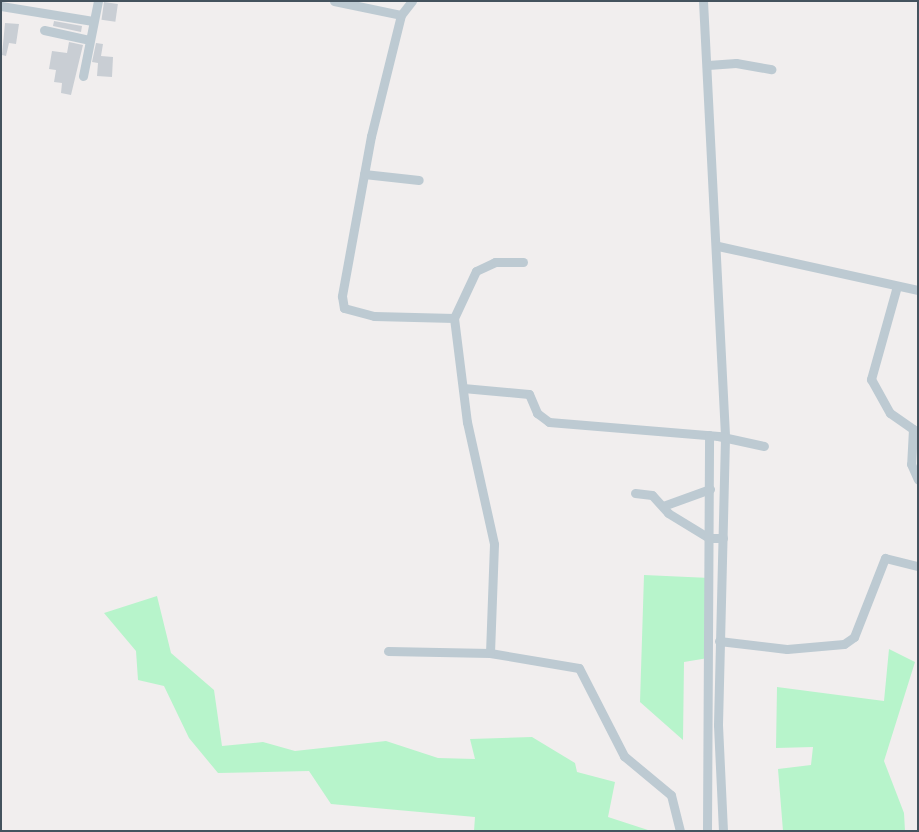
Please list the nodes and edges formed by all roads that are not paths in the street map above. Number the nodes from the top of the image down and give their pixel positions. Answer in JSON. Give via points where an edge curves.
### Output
{"nodes":[{"id":1,"x":98,"y":1,"type":"edge"},
{"id":2,"x":334,"y":1,"type":"edge"},
{"id":3,"x":412,"y":1,"type":"edge"},
{"id":4,"x":703,"y":1,"type":"edge"},
{"id":5,"x":1,"y":6,"type":"edge"},
{"id":6,"x":401,"y":15,"type":"junction"},
{"id":7,"x":93,"y":21,"type":"junction"},
{"id":8,"x":44,"y":30,"type":"dead end"},
{"id":9,"x":89,"y":40,"type":"junction"},
{"id":10,"x":708,"y":65,"type":"junction"},
{"id":11,"x":771,"y":69,"type":"dead end"},
{"id":12,"x":83,"y":76,"type":"dead end"},
{"id":13,"x":364,"y":174,"type":"junction"},
{"id":14,"x":418,"y":180,"type":"dead end"},
{"id":15,"x":718,"y":246,"type":"junction"},
{"id":16,"x":523,"y":262,"type":"dead end"},
{"id":17,"x":897,"y":286,"type":"junction"},
{"id":18,"x":918,"y":290,"type":"edge"},
{"id":19,"x":454,"y":318,"type":"junction"},
{"id":20,"x":463,"y":388,"type":"junction"},
{"id":21,"x":716,"y":436,"type":"junction"},
{"id":22,"x":764,"y":446,"type":"dead end"},
{"id":23,"x":918,"y":480,"type":"edge"},
{"id":24,"x":710,"y":489,"type":"junction"},
{"id":25,"x":635,"y":493,"type":"dead end"},
{"id":26,"x":663,"y":506,"type":"junction"},
{"id":27,"x":709,"y":538,"type":"junction"},
{"id":28,"x":723,"y":538,"type":"junction"},
{"id":29,"x":918,"y":566,"type":"edge"},
{"id":30,"x":719,"y":641,"type":"junction"},
{"id":31,"x":388,"y":651,"type":"dead end"},
{"id":32,"x":490,"y":654,"type":"junction"},
{"id":33,"x":680,"y":831,"type":"edge"},
{"id":34,"x":707,"y":831,"type":"edge"},
{"id":35,"x":723,"y":831,"type":"edge"}],
"edges":[{"from":1,"to":7,"type":"street"},
{"from":2,"to":6,"type":"street"},
{"from":3,"to":6,"type":"street"},
{"from":4,"to":10,"type":"street"},
{"from":5,"to":7,"type":"street"},
{"from":6,"to":13,"type":"street"},
{"from":7,"to":9,"type":"street"},
{"from":8,"to":9,"type":"street"},
{"from":9,"to":12,"type":"street"},
{"from":10,"to":11,"type":"street","via":[[736,63]]},
{"from":10,"to":15,"type":"street"},
{"from":13,"to":14,"type":"street"},
{"from":13,"to":19,"type":"street","via":[[342,296],[344,308],[374,316]]},
{"from":15,"to":17,"type":"street"},
{"from":15,"to":21,"type":"street"},
{"from":16,"to":19,"type":"street","via":[[495,262],[476,271]]},
{"from":17,"to":18,"type":"street"},
{"from":17,"to":23,"type":"street","via":[[871,379],[890,414],[913,428],[911,464]]},
{"from":19,"to":20,"type":"street"},
{"from":20,"to":21,"type":"street","via":[[529,394],[537,413],[549,422]]},
{"from":20,"to":32,"type":"street","via":[[494,544]]},
{"from":21,"to":22,"type":"street"},
{"from":21,"to":24,"type":"street"},
{"from":21,"to":28,"type":"street"},
{"from":24,"to":26,"type":"street","via":[[687,501]]},
{"from":24,"to":27,"type":"street"},
{"from":25,"to":26,"type":"street","via":[[652,495]]},
{"from":26,"to":27,"type":"street"},
{"from":27,"to":28,"type":"street"},
{"from":27,"to":34,"type":"street"},
{"from":28,"to":30,"type":"street"},
{"from":29,"to":30,"type":"street","via":[[885,558],[854,637],[844,644],[787,649]]},
{"from":30,"to":35,"type":"street","via":[[718,779]]},
{"from":31,"to":32,"type":"street"},
{"from":32,"to":33,"type":"street","via":[[579,668],[624,756],[671,795]]}]}
